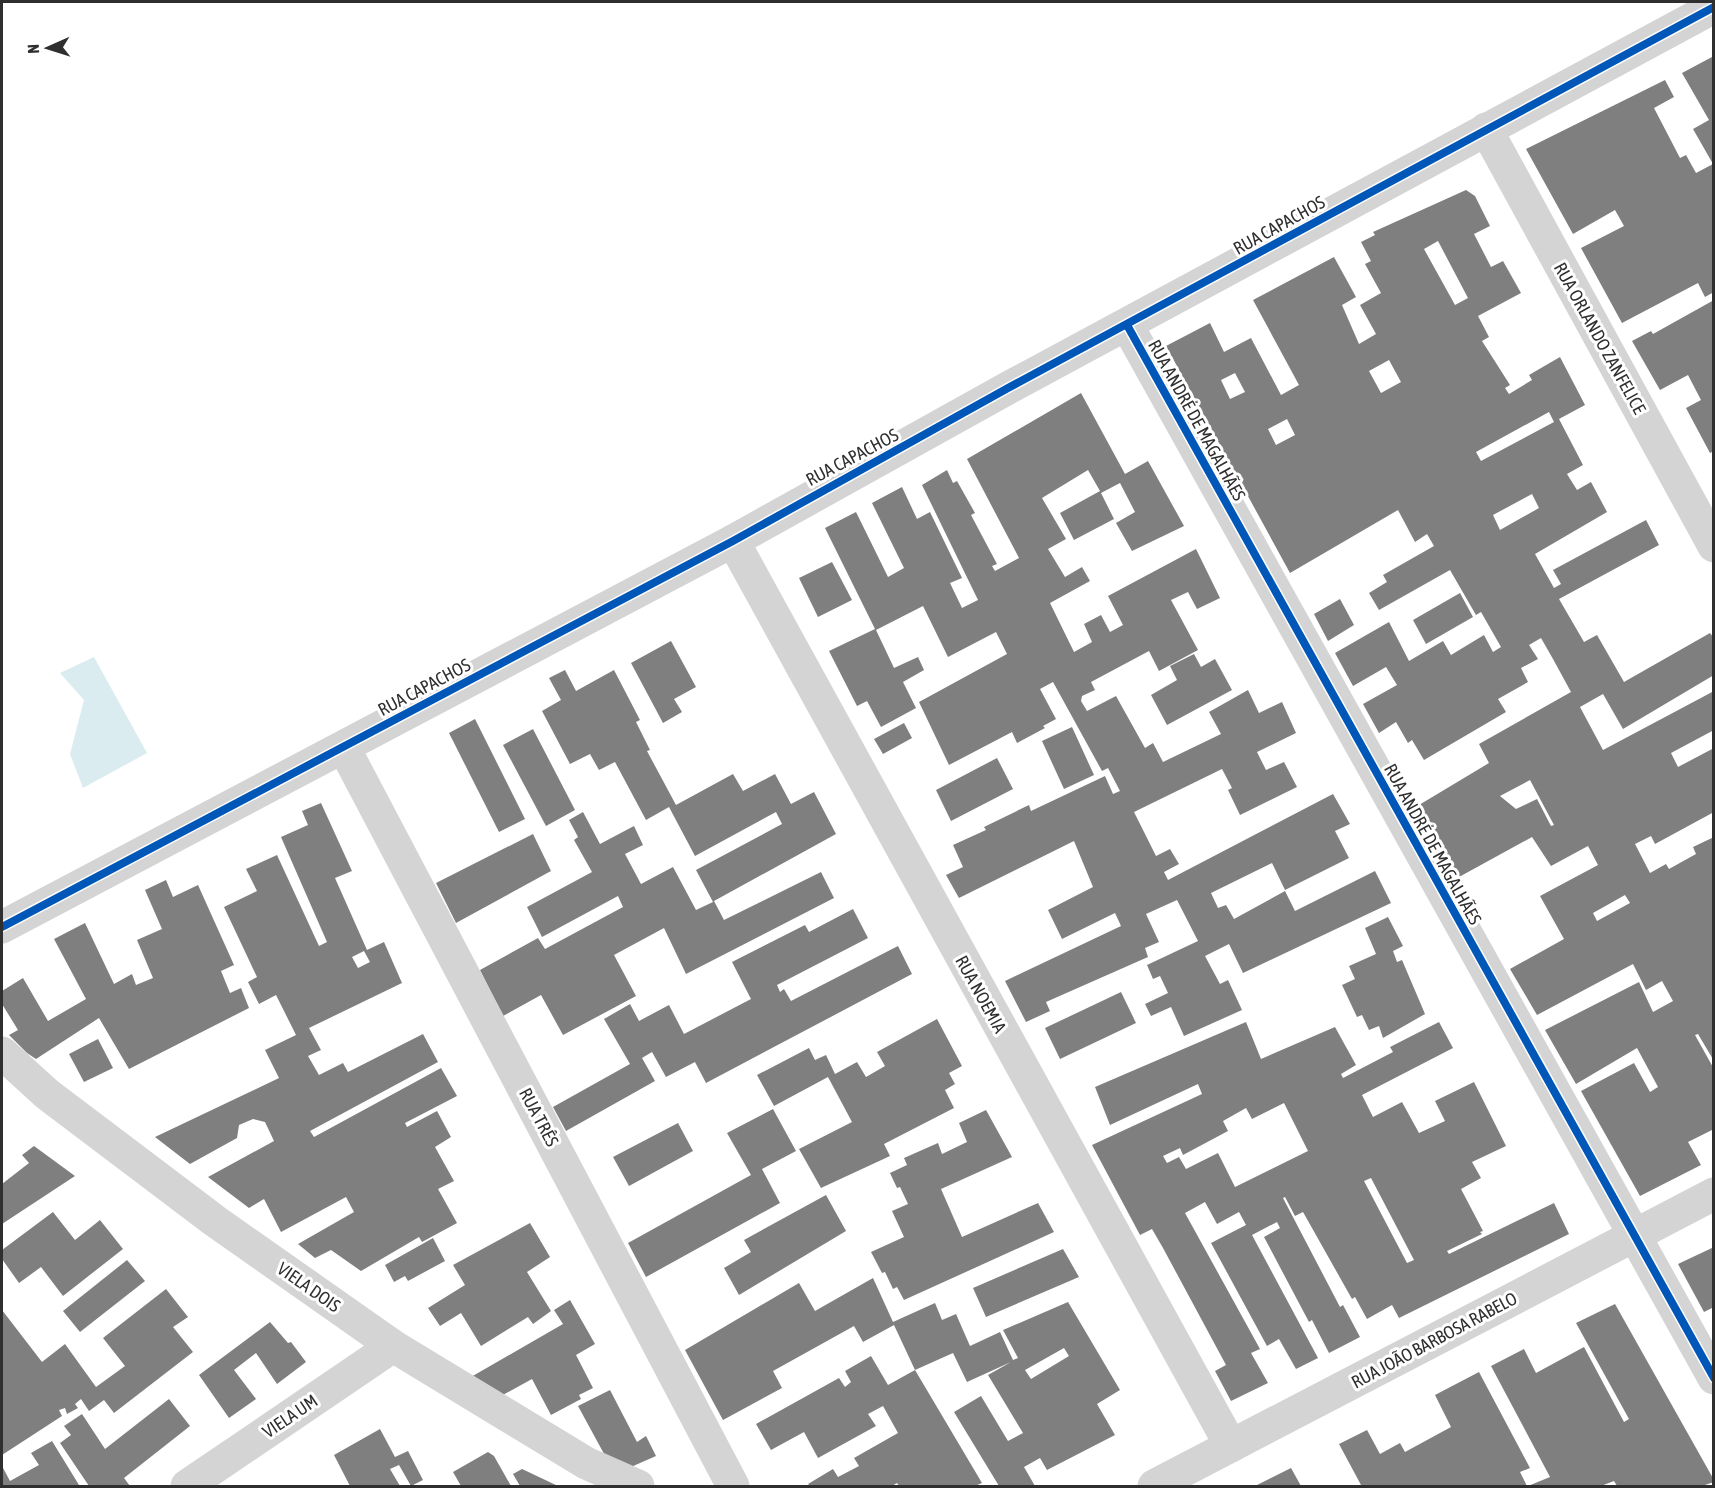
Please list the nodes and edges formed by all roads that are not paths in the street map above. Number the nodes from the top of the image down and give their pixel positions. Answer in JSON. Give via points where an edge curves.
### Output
{"nodes":[{"id":1,"x":1713,"y":7,"type":"edge"},
{"id":2,"x":1486,"y":129,"type":"junction"},
{"id":3,"x":1126,"y":325,"type":"junction"},
{"id":4,"x":733,"y":541,"type":"junction"},
{"id":5,"x":1713,"y":546,"type":"edge"},
{"id":6,"x":344,"y":748,"type":"junction"},
{"id":7,"x":2,"y":927,"type":"edge"},
{"id":8,"x":2,"y":1053,"type":"edge"},
{"id":9,"x":1713,"y":1194,"type":"edge"},
{"id":10,"x":1634,"y":1235,"type":"junction"},
{"id":11,"x":393,"y":1346,"type":"junction"},
{"id":12,"x":1713,"y":1378,"type":"edge"},
{"id":13,"x":1232,"y":1446,"type":"junction"},
{"id":14,"x":187,"y":1486,"type":"edge"},
{"id":15,"x":638,"y":1486,"type":"edge"},
{"id":16,"x":733,"y":1486,"type":"edge"},
{"id":17,"x":1154,"y":1486,"type":"edge"}],
"edges":[{"from":1,"to":2,"type":"street","name":"RUA CAPACHOS"},
{"from":2,"to":3,"type":"street","name":"RUA CAPACHOS"},
{"from":2,"to":5,"type":"street","name":"RUA ORLANDO ZANFELICE"},
{"from":3,"to":4,"type":"street","name":"RUA CAPACHOS"},
{"from":3,"to":10,"type":"street","name":"RUA ANDRÉ DE MAGALHÃES"},
{"from":4,"to":6,"type":"street","name":"RUA CAPACHOS"},
{"from":4,"to":13,"type":"street","name":"RUA NOEMIA"},
{"from":6,"to":7,"type":"street","name":"RUA CAPACHOS"},
{"from":6,"to":16,"type":"street","name":"RUA TRÊS"},
{"from":8,"to":11,"type":"street","name":"VIELA DOIS","via":[[47,1094],[206,1214]]},
{"from":9,"to":10,"type":"street","name":"RUA JOÃO BARBOSA RABELO"},
{"from":10,"to":12,"type":"street","name":"RUA ANDRÉ DE MAGALHÃES"},
{"from":10,"to":13,"type":"street","name":"RUA JOÃO BARBOSA RABELO"},
{"from":11,"to":14,"type":"street","name":"VIELA UM"},
{"from":11,"to":15,"type":"street","name":"VIELA DOIS","via":[[586,1463]]},
{"from":13,"to":17,"type":"street","name":"RUA JOÃO BARBOSA RABELO"}]}
